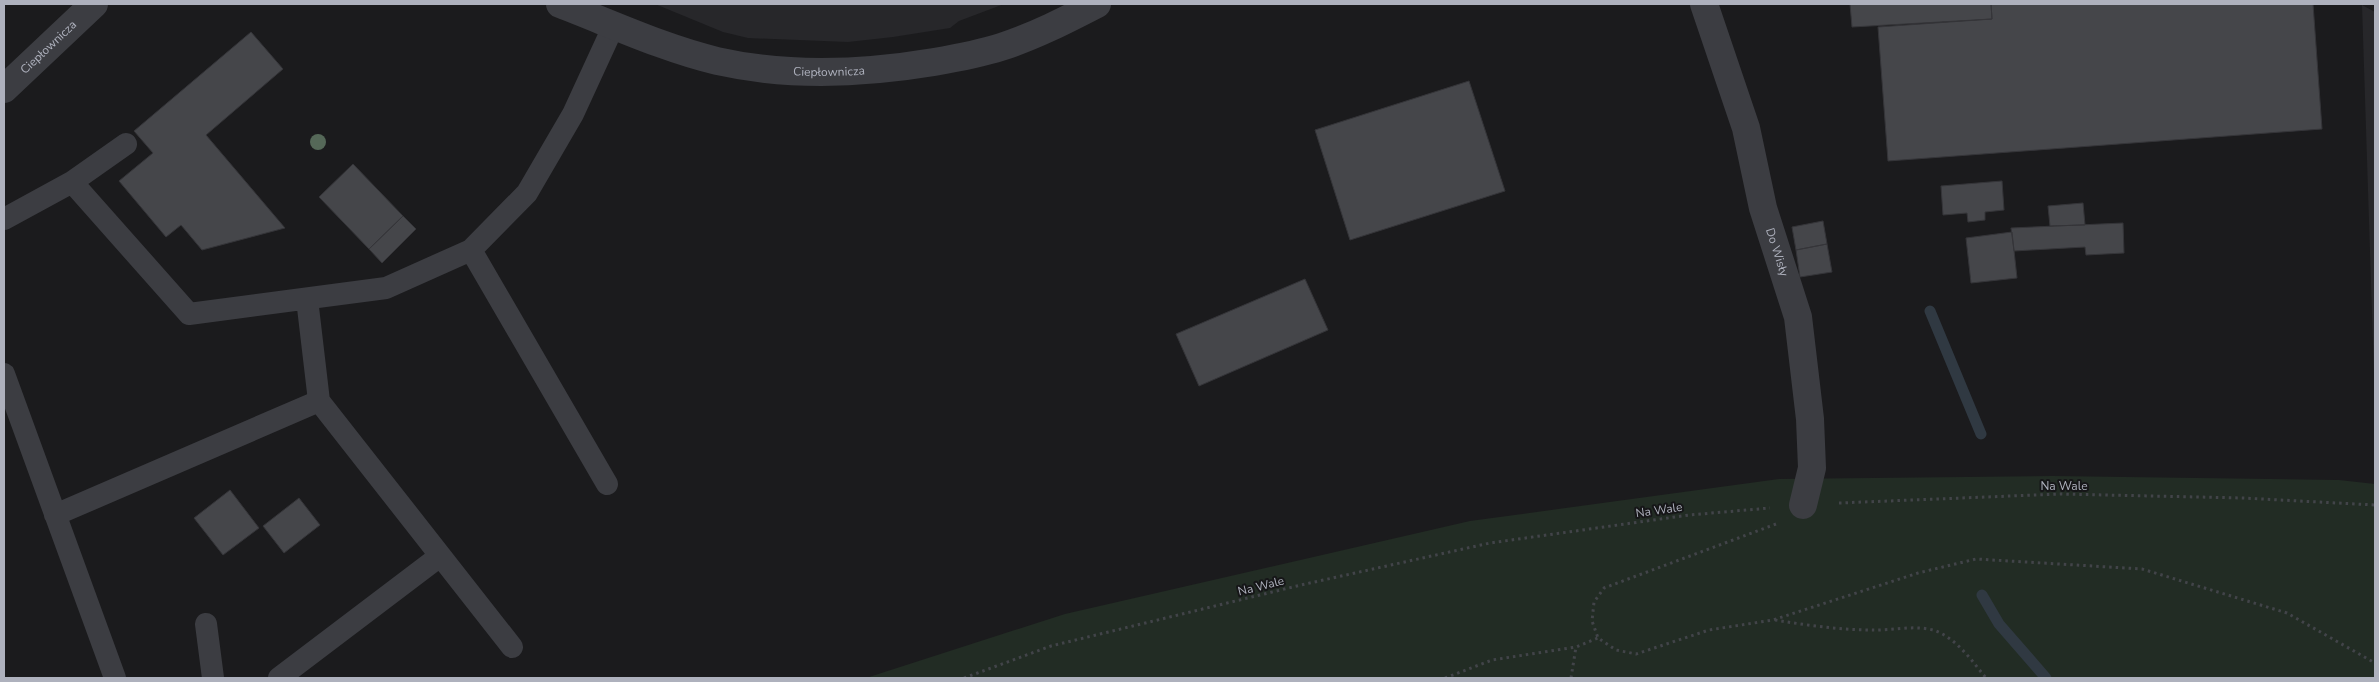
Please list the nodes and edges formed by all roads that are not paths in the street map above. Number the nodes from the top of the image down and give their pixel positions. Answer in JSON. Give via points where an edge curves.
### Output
{"nodes":[{"id":1,"x":94,"y":4,"type":"edge"},
{"id":2,"x":560,"y":4,"type":"edge"},
{"id":3,"x":1097,"y":4,"type":"edge"},
{"id":4,"x":1704,"y":4,"type":"edge"},
{"id":5,"x":614,"y":25,"type":"junction"},
{"id":6,"x":4,"y":89,"type":"edge"},
{"id":7,"x":126,"y":144,"type":"dead end"},
{"id":8,"x":72,"y":182,"type":"junction"},
{"id":9,"x":4,"y":219,"type":"edge"},
{"id":10,"x":471,"y":250,"type":"junction"},
{"id":11,"x":307,"y":299,"type":"junction"},
{"id":12,"x":4,"y":374,"type":"edge"},
{"id":13,"x":319,"y":401,"type":"junction"},
{"id":14,"x":607,"y":484,"type":"dead end"},
{"id":15,"x":1803,"y":505,"type":"road end"},
{"id":16,"x":55,"y":515,"type":"junction"},
{"id":17,"x":440,"y":556,"type":"junction"},
{"id":18,"x":206,"y":624,"type":"dead end"},
{"id":19,"x":512,"y":647,"type":"dead end"},
{"id":20,"x":115,"y":678,"type":"edge"},
{"id":21,"x":213,"y":678,"type":"edge"},
{"id":22,"x":279,"y":678,"type":"edge"}],
"edges":[{"from":1,"to":6,"type":"street","name":"Ciepłownicza"},
{"from":2,"to":5,"type":"street","name":"Ciepłownicza"},
{"from":3,"to":5,"type":"street","name":"Ciepłownicza","via":[[1035,35],[1000,48],[903,67],[842,73],[764,69],[717,61],[669,47]]},
{"from":4,"to":15,"type":"street","name":"Do Wisły","via":[[1746,128],[1764,208],[1798,317],[1810,419],[1812,468]]},
{"from":5,"to":10,"type":"lane","via":[[573,114],[527,193]]},
{"from":7,"to":8,"type":"lane"},
{"from":8,"to":9,"type":"lane"},
{"from":8,"to":11,"type":"lane","via":[[189,314]]},
{"from":10,"to":11,"type":"lane","via":[[386,288]]},
{"from":10,"to":14,"type":"lane"},
{"from":11,"to":13,"type":"lane"},
{"from":12,"to":16,"type":"lane"},
{"from":13,"to":16,"type":"lane"},
{"from":13,"to":17,"type":"lane"},
{"from":16,"to":20,"type":"lane"},
{"from":17,"to":19,"type":"lane"},
{"from":17,"to":22,"type":"lane"},
{"from":18,"to":21,"type":"lane"}]}
